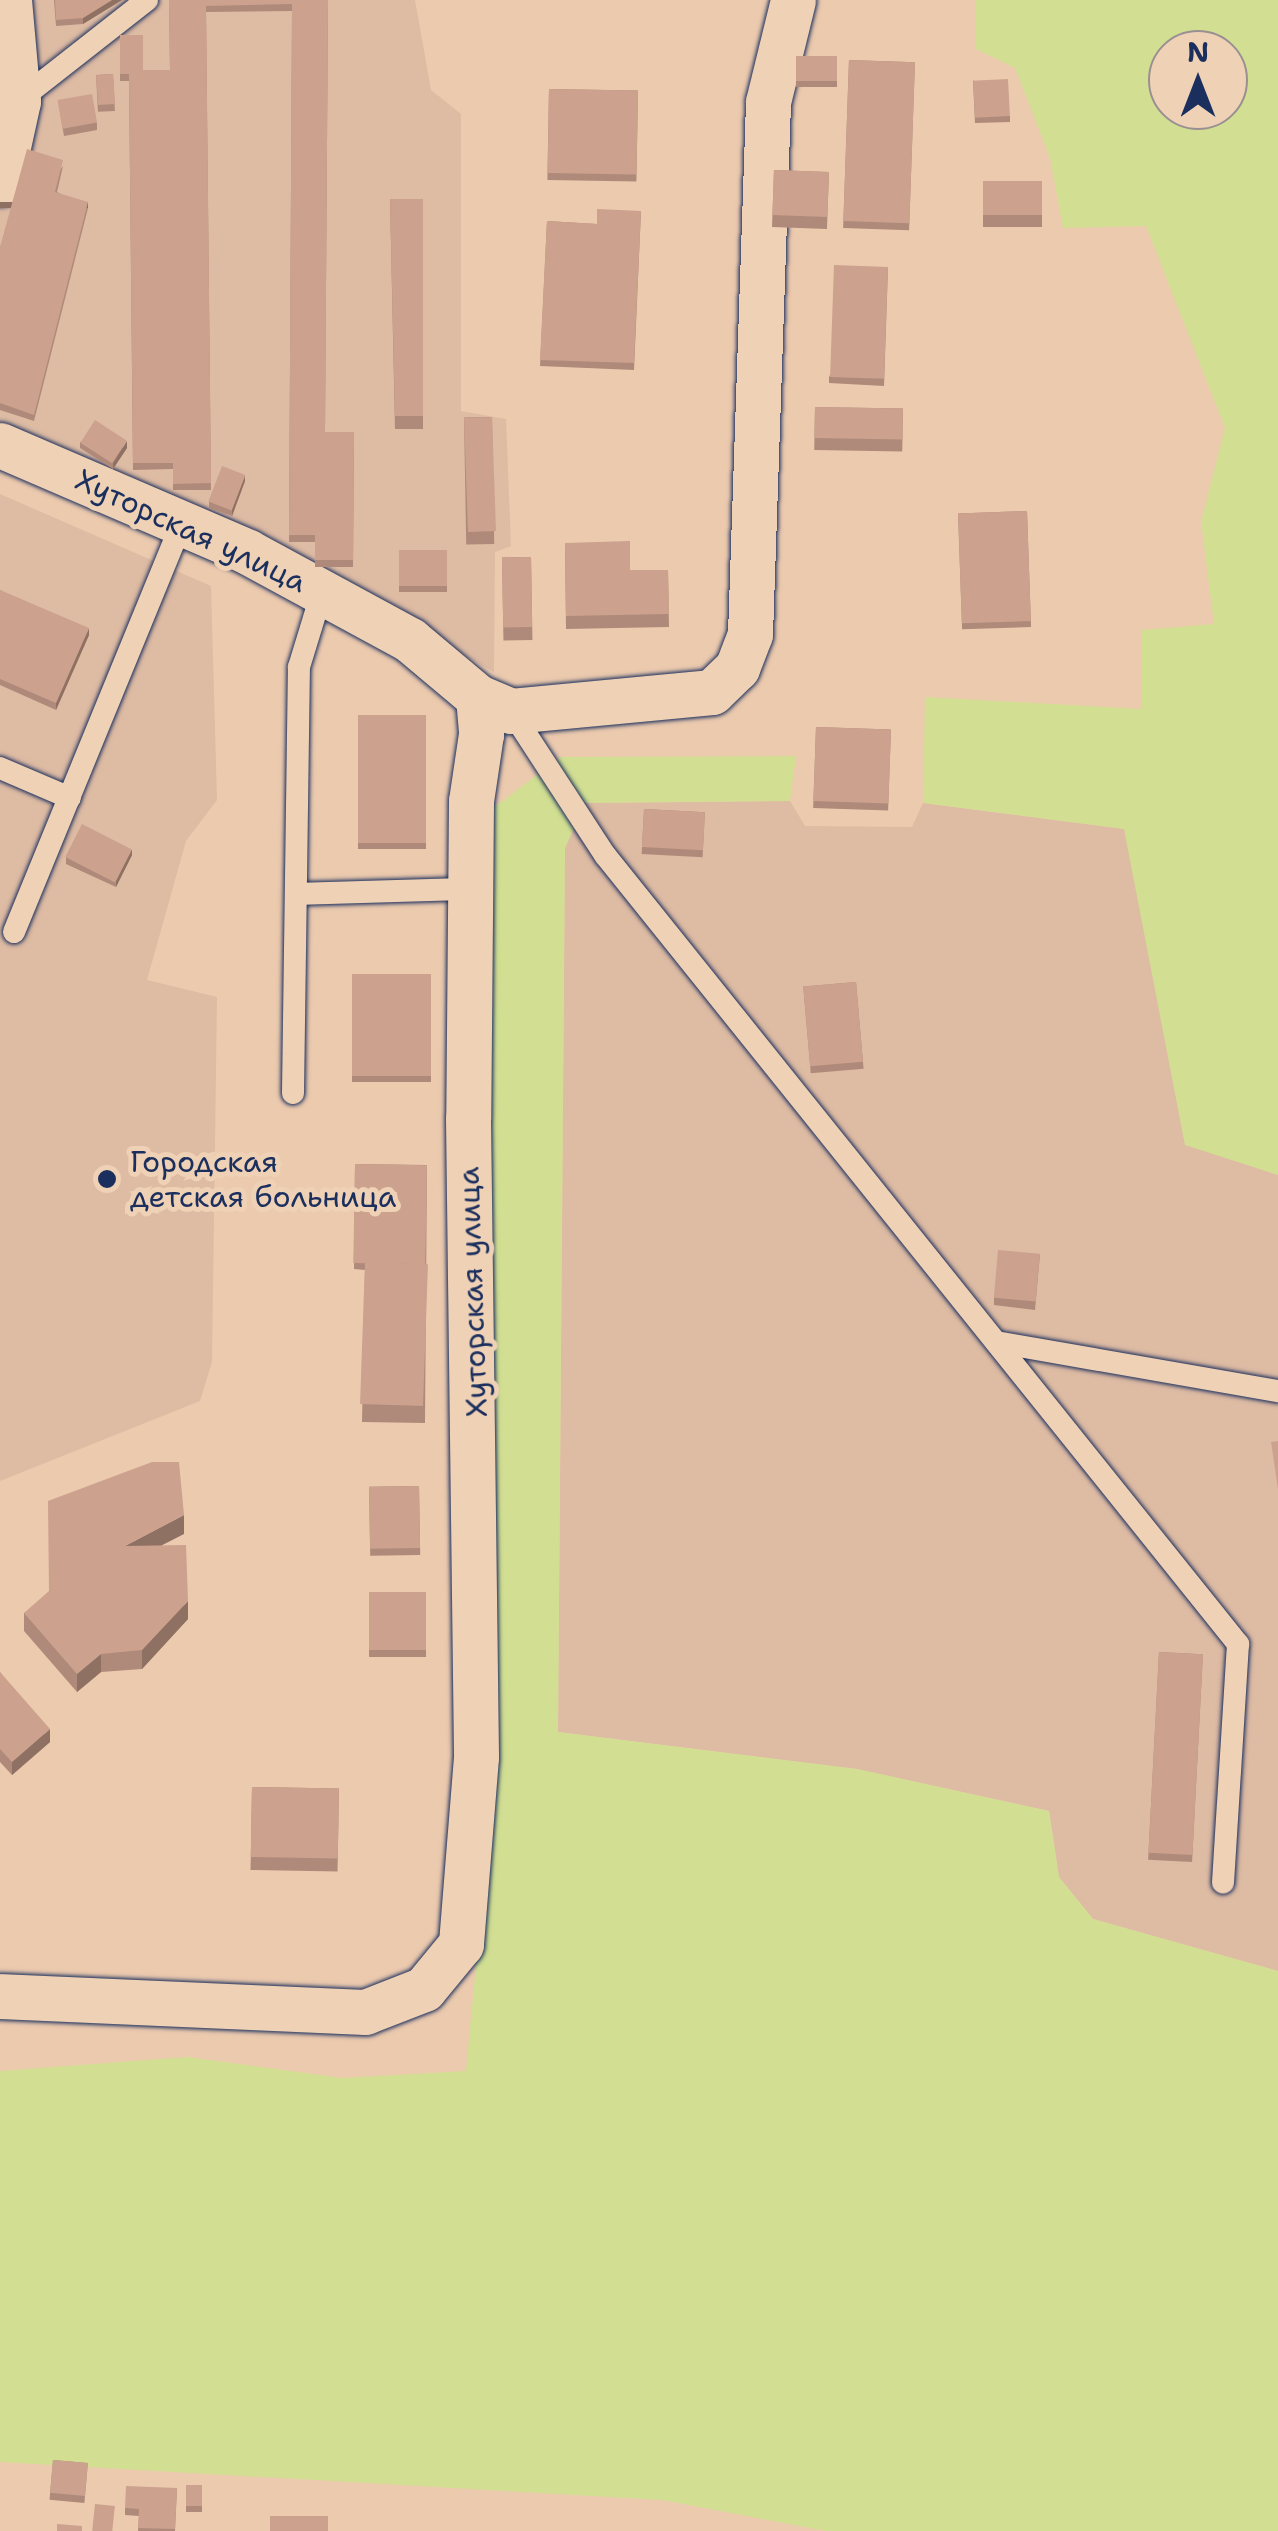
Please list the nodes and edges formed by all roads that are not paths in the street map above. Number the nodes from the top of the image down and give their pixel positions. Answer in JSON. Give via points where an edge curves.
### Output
{"nodes":[{"id":1,"x":8,"y":0,"type":"edge"},
{"id":2,"x":147,"y":0,"type":"edge"},
{"id":3,"x":792,"y":0,"type":"edge"},
{"id":4,"x":18,"y":101,"type":"junction"},
{"id":5,"x":0,"y":183,"type":"edge"},
{"id":6,"x":0,"y":446,"type":"edge"},
{"id":7,"x":181,"y":524,"type":"junction"},
{"id":8,"x":322,"y":592,"type":"junction"},
{"id":9,"x":494,"y":704,"type":"junction"},
{"id":10,"x":0,"y":768,"type":"edge"},
{"id":11,"x":70,"y":798,"type":"junction"},
{"id":12,"x":470,"y":890,"type":"junction"},
{"id":13,"x":296,"y":894,"type":"junction"},
{"id":14,"x":14,"y":932,"type":"dead end"},
{"id":15,"x":293,"y":1092,"type":"dead end"},
{"id":16,"x":996,"y":1342,"type":"junction"},
{"id":17,"x":1278,"y":1392,"type":"edge"},
{"id":18,"x":1223,"y":1883,"type":"dead end"},
{"id":19,"x":0,"y":1996,"type":"edge"}],
"edges":[{"from":1,"to":4,"type":"street"},
{"from":2,"to":4,"type":"lane"},
{"from":3,"to":9,"type":"street","via":[[768,102],[750,634],[737,668],[712,692]]},
{"from":4,"to":5,"type":"street"},
{"from":6,"to":7,"type":"street","name":"Хуторская улица"},
{"from":7,"to":8,"type":"street","name":"Хуторская улица"},
{"from":7,"to":11,"type":"lane"},
{"from":8,"to":9,"type":"street","name":"Хуторская улица","via":[[410,640]]},
{"from":8,"to":13,"type":"lane","via":[[300,667]]},
{"from":9,"to":12,"type":"street","name":"Хуторская улица"},
{"from":9,"to":16,"type":"lane","via":[[605,855]]},
{"from":10,"to":11,"type":"lane"},
{"from":11,"to":14,"type":"lane"},
{"from":12,"to":13,"type":"lane"},
{"from":12,"to":19,"type":"street","name":"Хуторская улица","via":[[479,1477],[476,1757],[462,1944],[424,1989],[365,2012]]},
{"from":13,"to":15,"type":"lane"},
{"from":16,"to":17,"type":"lane"},
{"from":16,"to":18,"type":"lane","via":[[1238,1644]]}]}
